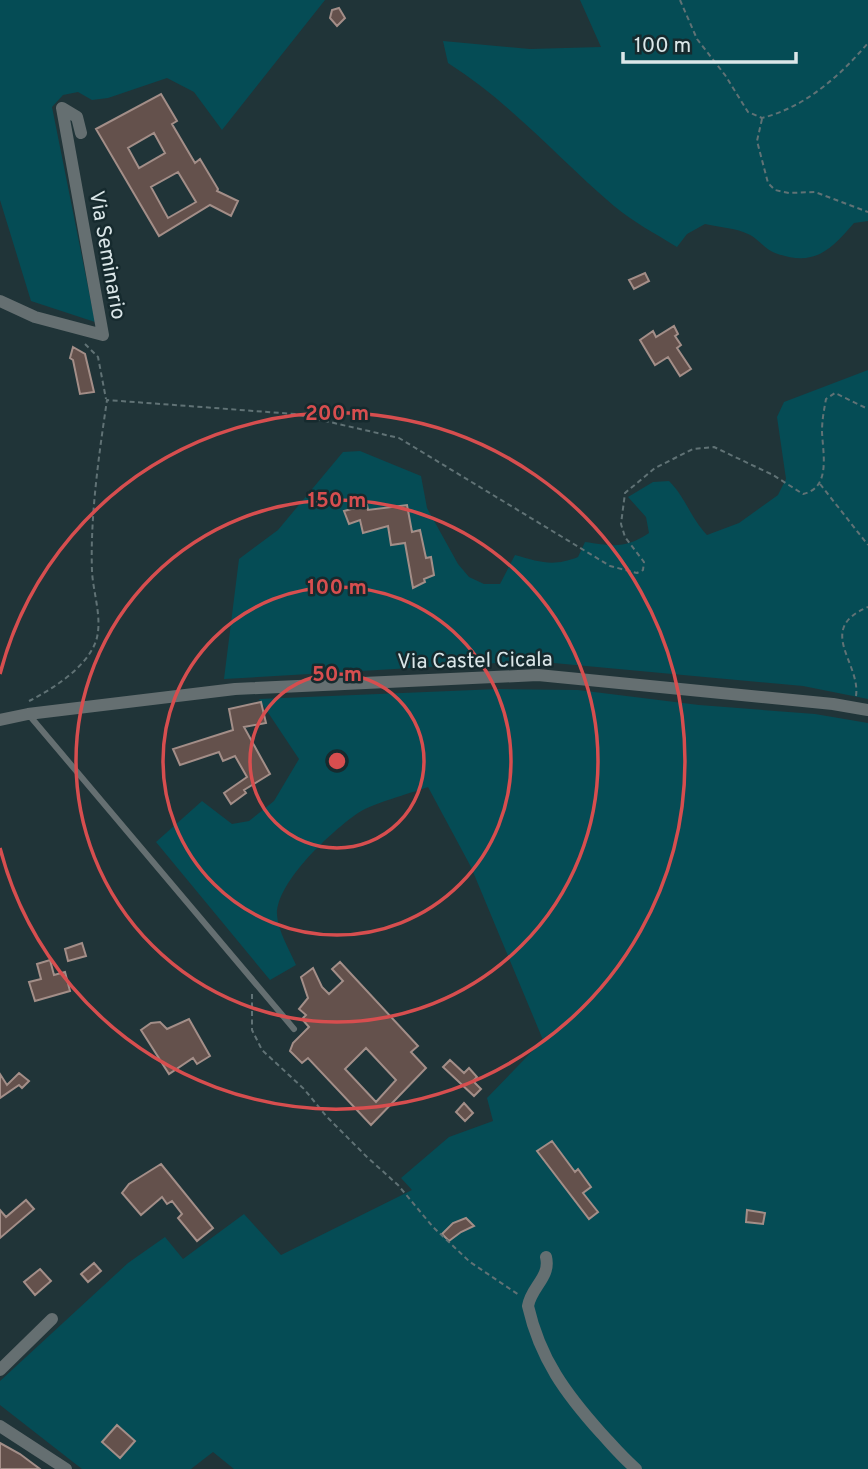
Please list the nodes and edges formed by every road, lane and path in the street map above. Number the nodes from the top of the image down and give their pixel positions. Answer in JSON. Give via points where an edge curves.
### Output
{"nodes":[{"id":1,"x":680,"y":0,"type":"edge"},
{"id":2,"x":868,"y":43,"type":"edge"},
{"id":3,"x":762,"y":118,"type":"junction"},
{"id":4,"x":81,"y":133,"type":"dead end"},
{"id":5,"x":868,"y":212,"type":"edge"},
{"id":6,"x":0,"y":301,"type":"edge"},
{"id":7,"x":80,"y":341,"type":"dead end"},
{"id":8,"x":107,"y":400,"type":"junction"},
{"id":9,"x":868,"y":409,"type":"edge"},
{"id":10,"x":819,"y":483,"type":"junction"},
{"id":11,"x":868,"y":545,"type":"edge"},
{"id":12,"x":868,"y":607,"type":"edge"},
{"id":13,"x":854,"y":708,"type":"junction"},
{"id":14,"x":25,"y":709,"type":"junction"},
{"id":15,"x":868,"y":710,"type":"edge"},
{"id":16,"x":0,"y":720,"type":"edge"},
{"id":17,"x":250,"y":977,"type":"junction"},
{"id":18,"x":294,"y":1029,"type":"dead end"},
{"id":19,"x":546,"y":1257,"type":"dead end"},
{"id":20,"x":529,"y":1301,"type":"junction"},
{"id":21,"x":52,"y":1319,"type":"dead end"},
{"id":22,"x":0,"y":1370,"type":"edge"},
{"id":23,"x":0,"y":1426,"type":"edge"},
{"id":24,"x":66,"y":1469,"type":"edge"},
{"id":25,"x":636,"y":1469,"type":"edge"}],
"edges":[{"from":1,"to":3,"type":"path","via":[[696,38],[748,112]]},
{"from":2,"to":3,"type":"path","via":[[825,86],[787,112]]},
{"from":3,"to":5,"type":"path","via":[[757,141],[768,183],[775,190],[815,192]]},
{"from":4,"to":6,"type":"street","name":"Via Seminario","via":[[77,117],[62,108],[103,335],[35,317]]},
{"from":7,"to":8,"type":"path","via":[[98,357]]},
{"from":8,"to":10,"type":"path","via":[[295,414],[399,438],[610,566],[637,573],[644,562],[621,524],[625,493],[655,468],[693,449],[714,447],[803,494]]},
{"from":8,"to":14,"type":"path","via":[[94,512],[96,640],[85,660]]},
{"from":9,"to":10,"type":"path","via":[[835,393],[826,399],[822,422],[825,464]]},
{"from":10,"to":11,"type":"path"},
{"from":12,"to":13,"type":"path","via":[[848,620],[843,630],[856,690]]},
{"from":13,"to":14,"type":"street","name":"Via Castel Cicala","via":[[538,674],[234,689]]},
{"from":13,"to":15,"type":"street","name":"Via Castel Cicala"},
{"from":14,"to":16,"type":"street","name":"Via Castel Cicala"},
{"from":14,"to":17,"type":"lane"},
{"from":17,"to":18,"type":"lane"},
{"from":17,"to":20,"type":"path","via":[[252,1030],[262,1050],[470,1262]]},
{"from":19,"to":20,"type":"street","via":[[547,1273]]},
{"from":20,"to":25,"type":"street","via":[[549,1366],[565,1391]]},
{"from":21,"to":22,"type":"street"},
{"from":23,"to":24,"type":"street"}]}
